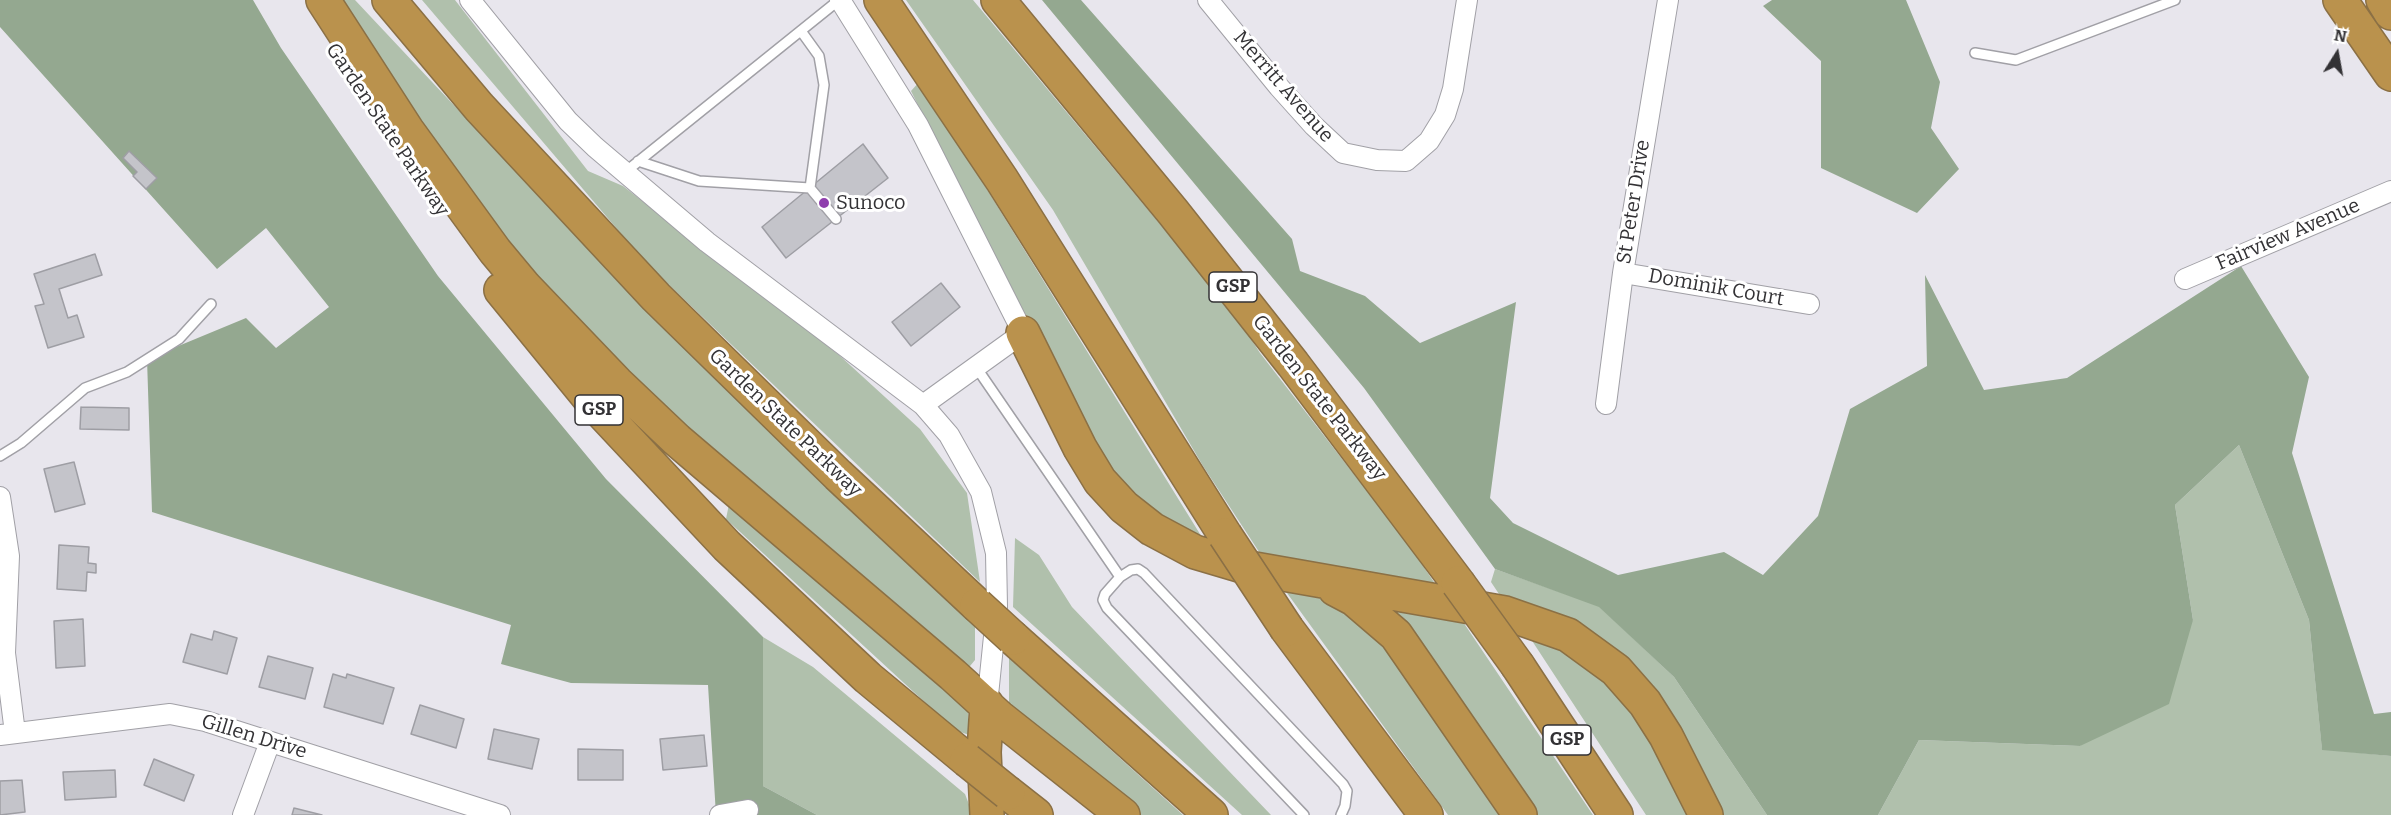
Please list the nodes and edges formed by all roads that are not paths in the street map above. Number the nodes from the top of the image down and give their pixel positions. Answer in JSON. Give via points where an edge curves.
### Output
{"nodes":[{"id":1,"x":301,"y":0,"type":"edge"},
{"id":2,"x":323,"y":0,"type":"edge"},
{"id":3,"x":389,"y":0,"type":"edge"},
{"id":4,"x":470,"y":0,"type":"edge"},
{"id":5,"x":840,"y":0,"type":"edge"},
{"id":6,"x":881,"y":0,"type":"edge"},
{"id":7,"x":998,"y":0,"type":"edge"},
{"id":8,"x":1208,"y":0,"type":"edge"},
{"id":9,"x":1467,"y":0,"type":"edge"},
{"id":10,"x":1668,"y":0,"type":"edge"},
{"id":11,"x":2175,"y":0,"type":"edge"},
{"id":12,"x":2340,"y":0,"type":"edge"},
{"id":13,"x":2383,"y":0,"type":"edge"},
{"id":14,"x":2391,"y":13,"type":"edge"},
{"id":15,"x":801,"y":31,"type":"junction"},
{"id":16,"x":1975,"y":53,"type":"dead end"},
{"id":17,"x":2391,"y":74,"type":"edge"},
{"id":18,"x":631,"y":167,"type":"junction"},
{"id":19,"x":810,"y":188,"type":"junction"},
{"id":20,"x":2391,"y":191,"type":"edge"},
{"id":21,"x":836,"y":219,"type":"dead end"},
{"id":22,"x":1623,"y":273,"type":"junction"},
{"id":23,"x":2185,"y":279,"type":"dead end"},
{"id":24,"x":211,"y":304,"type":"dead end"},
{"id":25,"x":1809,"y":304,"type":"dead end"},
{"id":26,"x":1023,"y":333,"type":"junction"},
{"id":27,"x":976,"y":367,"type":"junction"},
{"id":28,"x":923,"y":405,"type":"junction"},
{"id":29,"x":1606,"y":405,"type":"dead end"},
{"id":30,"x":0,"y":456,"type":"edge"},
{"id":31,"x":0,"y":497,"type":"edge"},
{"id":32,"x":1120,"y":576,"type":"junction"},
{"id":33,"x":1317,"y":580,"type":"junction"},
{"id":34,"x":987,"y":705,"type":"junction"},
{"id":35,"x":8,"y":734,"type":"edge"},
{"id":36,"x":270,"y":742,"type":"junction"},
{"id":37,"x":998,"y":804,"type":"edge"},
{"id":38,"x":748,"y":810,"type":"dead end"},
{"id":39,"x":243,"y":815,"type":"edge"},
{"id":40,"x":500,"y":815,"type":"edge"},
{"id":41,"x":720,"y":815,"type":"edge"},
{"id":42,"x":1036,"y":815,"type":"edge"},
{"id":43,"x":1123,"y":815,"type":"edge"},
{"id":44,"x":1211,"y":815,"type":"edge"},
{"id":45,"x":1304,"y":815,"type":"edge"},
{"id":46,"x":1341,"y":815,"type":"edge"},
{"id":47,"x":1426,"y":815,"type":"edge"},
{"id":48,"x":1520,"y":815,"type":"edge"},
{"id":49,"x":1616,"y":815,"type":"edge"},
{"id":50,"x":1706,"y":815,"type":"edge"}],
"edges":[{"from":1,"to":37,"type":"highway","name":"Garden State Parkway","number":"GSP","bridge":true,"via":[[362,98],[436,204],[595,405],[773,591],[867,678],[967,760]]},
{"from":2,"to":34,"type":"highway","via":[[378,87],[469,216],[525,287],[677,440]]},
{"from":3,"to":44,"type":"highway","name":"Garden State Parkway","bridge":true,"via":[[479,107],[656,297],[977,605]]},
{"from":4,"to":18,"type":"street","via":[[568,122]]},
{"from":5,"to":15,"type":"lane"},
{"from":5,"to":26,"type":"street","via":[[918,125]]},
{"from":6,"to":47,"type":"highway","bridge":true,"via":[[1002,180],[1287,629]]},
{"from":7,"to":49,"type":"highway","name":"Garden State Parkway","number":"GSP","bridge":true,"via":[[1293,364],[1518,666]]},
{"from":8,"to":9,"type":"street","name":"Merritt Avenue","via":[[1279,87],[1343,153],[1407,161],[1429,141],[1445,115]]},
{"from":10,"to":22,"type":"street","name":"St Peter Drive"},
{"from":11,"to":16,"type":"lane","via":[[2016,60]]},
{"from":12,"to":17,"type":"highway"},
{"from":13,"to":14,"type":"highway"},
{"from":15,"to":18,"type":"lane"},
{"from":15,"to":19,"type":"lane","via":[[819,56],[824,85]]},
{"from":18,"to":19,"type":"lane","via":[[699,181]]},
{"from":18,"to":28,"type":"street","via":[[707,242]]},
{"from":19,"to":21,"type":"lane"},
{"from":20,"to":23,"type":"street","name":"Fairview Avenue"},
{"from":22,"to":25,"type":"street","name":"Dominik Court"},
{"from":22,"to":29,"type":"street","name":"St Peter Drive"},
{"from":24,"to":30,"type":"lane","via":[[179,339],[127,372],[85,388]]},
{"from":26,"to":27,"type":"street"},
{"from":26,"to":33,"type":"highway","via":[[1080,448],[1100,481],[1124,507],[1152,529],[1196,552],[1249,568]]},
{"from":27,"to":28,"type":"street"},
{"from":27,"to":32,"type":"lane"},
{"from":28,"to":34,"type":"street","via":[[949,435],[971,471],[993,532],[997,607]]},
{"from":31,"to":35,"type":"street","via":[[9,556],[5,653]]},
{"from":32,"to":45,"type":"lane","via":[[1104,594],[1107,608]]},
{"from":32,"to":46,"type":"lane","via":[[1138,569],[1144,573],[1343,784],[1347,791]]},
{"from":33,"to":48,"type":"highway","via":[[1354,599],[1396,634]]},
{"from":33,"to":50,"type":"highway","via":[[1505,613],[1568,635],[1616,670],[1645,703]]},
{"from":34,"to":37,"type":"highway","via":[[984,752]]},
{"from":34,"to":43,"type":"highway"},
{"from":35,"to":36,"type":"street","name":"Gillen Drive","via":[[170,714]]},
{"from":36,"to":39,"type":"street"},
{"from":36,"to":40,"type":"street","name":"Gillen Drive"},
{"from":37,"to":42,"type":"highway","name":"Garden State Parkway","number":"GSP"},
{"from":38,"to":41,"type":"street"}]}
